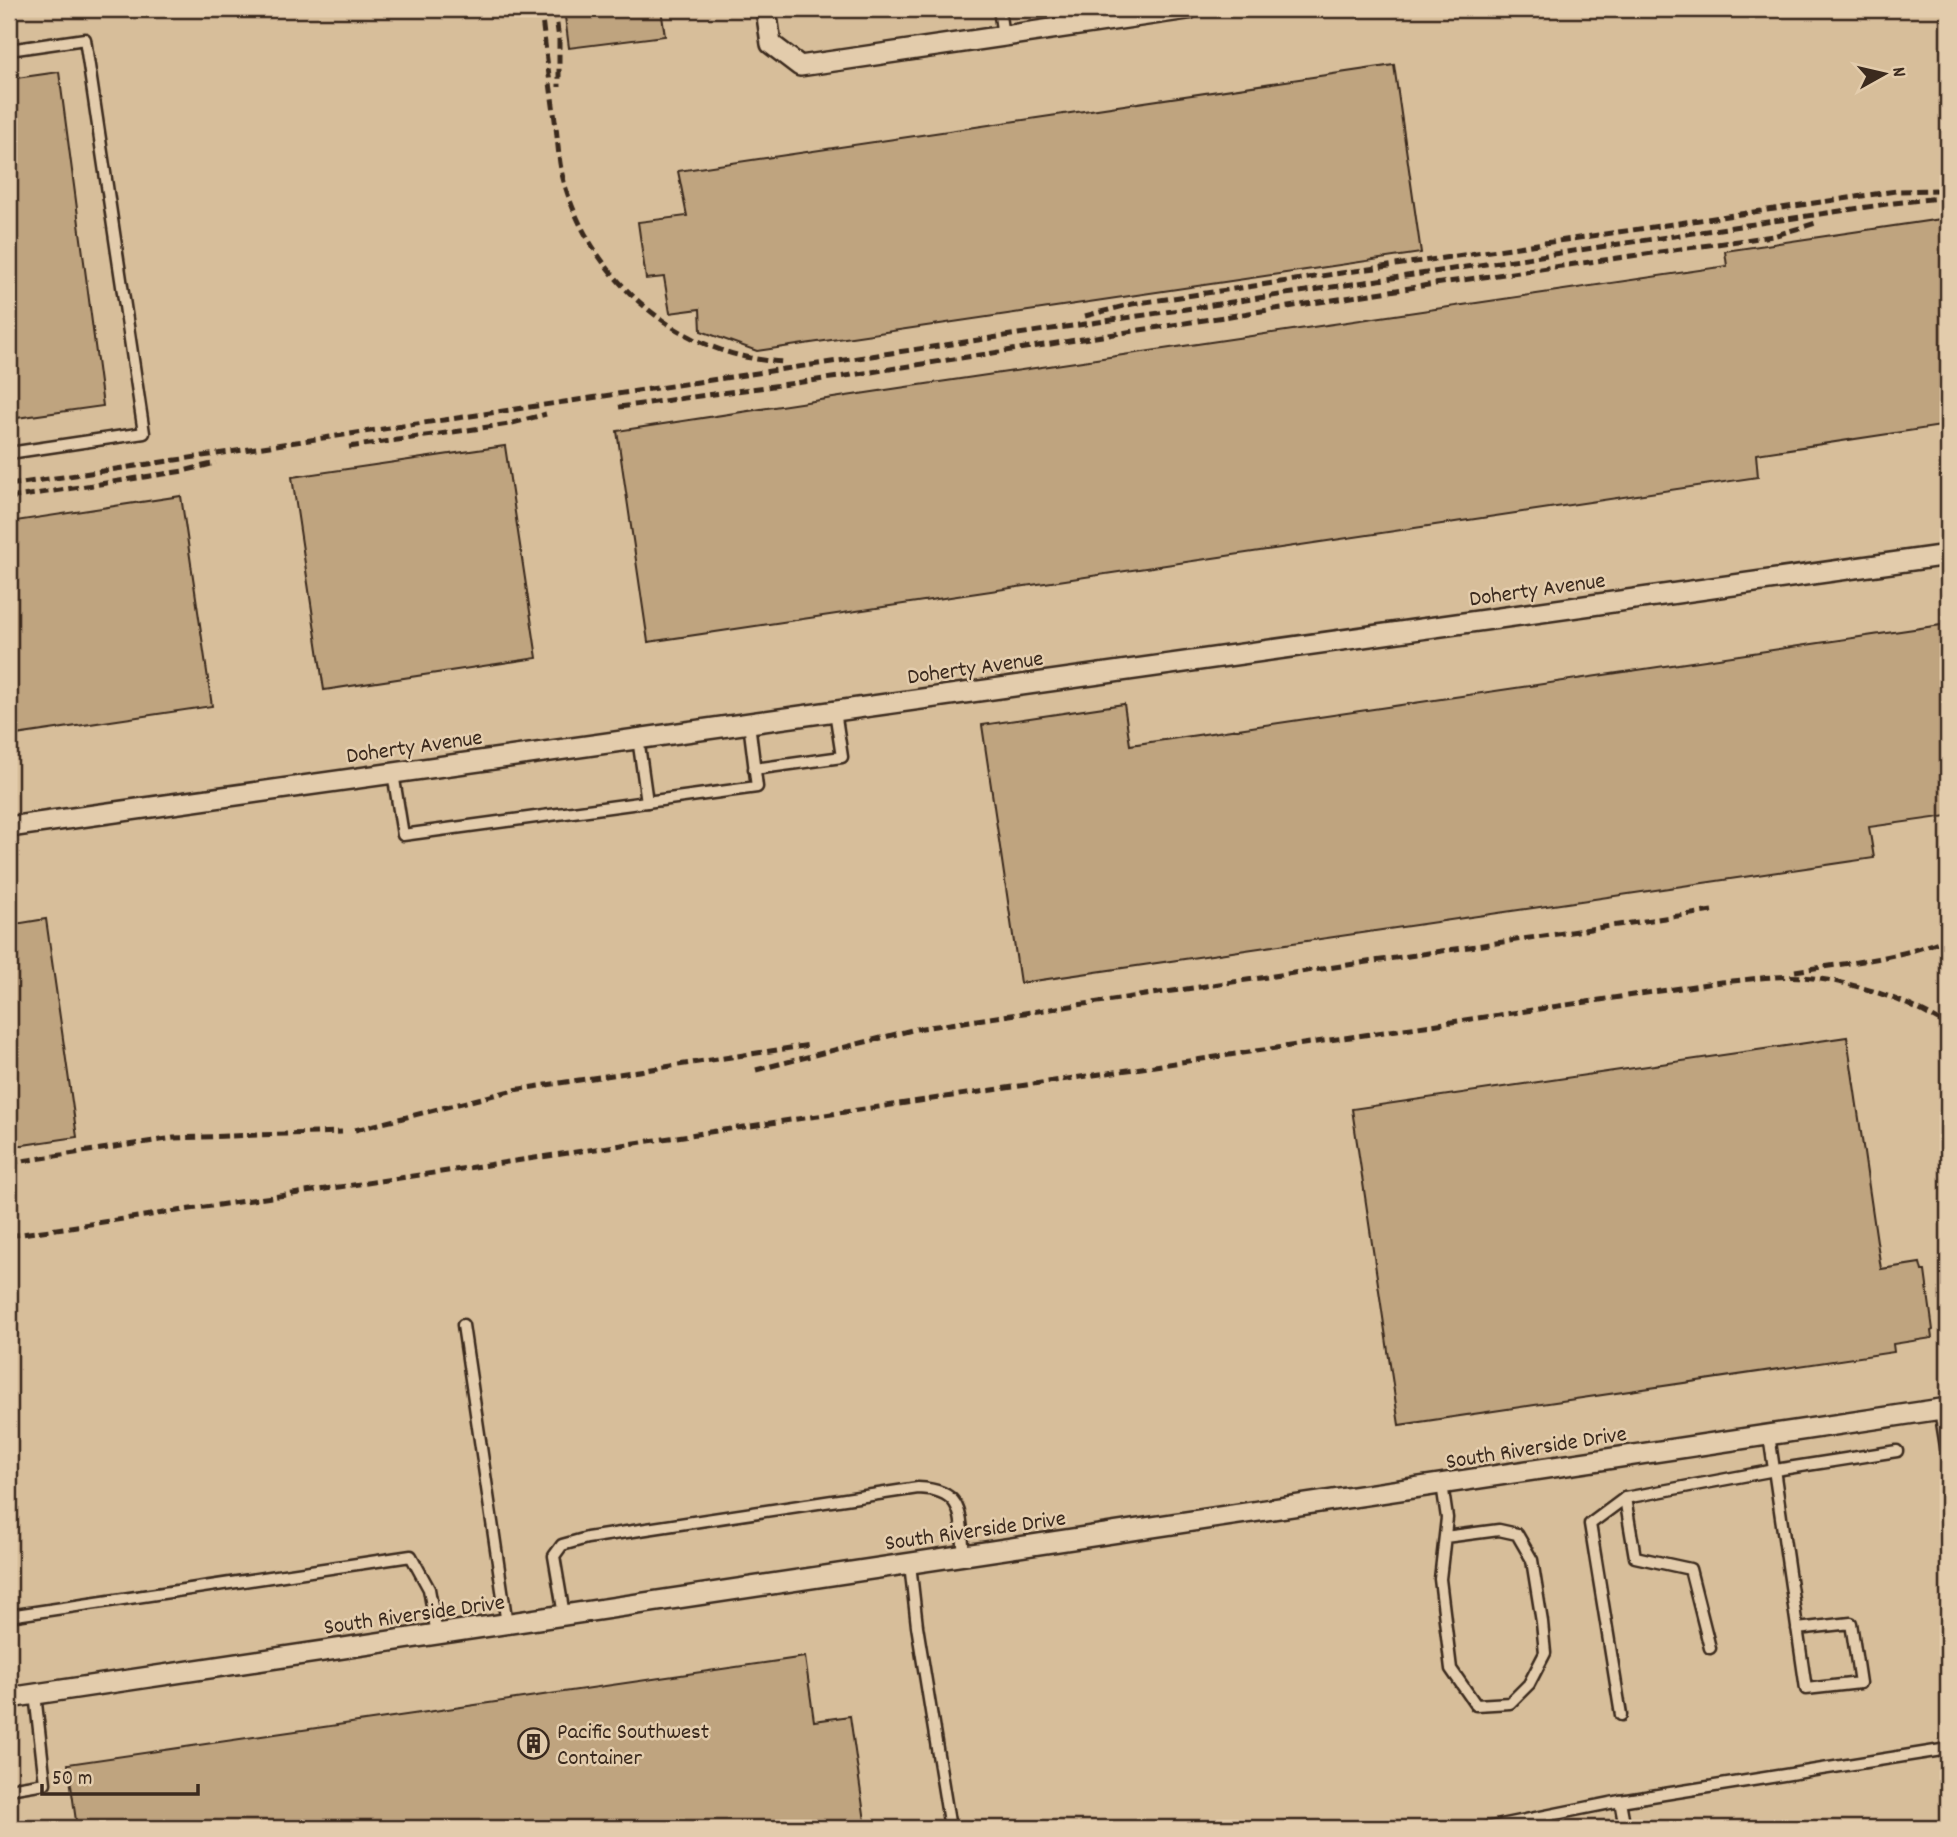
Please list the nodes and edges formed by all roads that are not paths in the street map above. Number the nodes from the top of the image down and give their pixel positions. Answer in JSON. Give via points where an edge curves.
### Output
{"nodes":[{"id":1,"x":766,"y":9,"type":"edge"},
{"id":2,"x":999,"y":9,"type":"edge"},
{"id":3,"x":1188,"y":9,"type":"edge"},
{"id":4,"x":1003,"y":36,"type":"junction"},
{"id":5,"x":9,"y":50,"type":"edge"},
{"id":6,"x":9,"y":453,"type":"edge"},
{"id":7,"x":1948,"y":555,"type":"edge"},
{"id":8,"x":835,"y":711,"type":"junction"},
{"id":9,"x":748,"y":723,"type":"junction"},
{"id":10,"x":638,"y":738,"type":"junction"},
{"id":11,"x":754,"y":769,"type":"junction"},
{"id":12,"x":393,"y":773,"type":"junction"},
{"id":13,"x":647,"y":802,"type":"junction"},
{"id":14,"x":9,"y":827,"type":"edge"},
{"id":15,"x":463,"y":1325,"type":"dead end"},
{"id":16,"x":1944,"y":1409,"type":"edge"},
{"id":17,"x":1769,"y":1435,"type":"junction"},
{"id":18,"x":1897,"y":1451,"type":"dead end"},
{"id":19,"x":1948,"y":1459,"type":"edge"},
{"id":20,"x":1774,"y":1470,"type":"junction"},
{"id":21,"x":1442,"y":1484,"type":"junction"},
{"id":22,"x":1625,"y":1498,"type":"junction"},
{"id":23,"x":1445,"y":1537,"type":"junction"},
{"id":24,"x":964,"y":1556,"type":"junction"},
{"id":25,"x":909,"y":1564,"type":"junction"},
{"id":26,"x":564,"y":1615,"type":"junction"},
{"id":27,"x":9,"y":1616,"type":"edge"},
{"id":28,"x":508,"y":1624,"type":"junction"},
{"id":29,"x":1797,"y":1629,"type":"junction"},
{"id":30,"x":437,"y":1634,"type":"junction"},
{"id":31,"x":1710,"y":1648,"type":"dead end"},
{"id":32,"x":35,"y":1694,"type":"junction"},
{"id":33,"x":9,"y":1698,"type":"edge"},
{"id":34,"x":1621,"y":1715,"type":"dead end"},
{"id":35,"x":1948,"y":1749,"type":"edge"},
{"id":36,"x":9,"y":1789,"type":"edge"},
{"id":37,"x":1620,"y":1801,"type":"junction"},
{"id":38,"x":950,"y":1828,"type":"edge"},
{"id":39,"x":1486,"y":1828,"type":"edge"},
{"id":40,"x":1625,"y":1828,"type":"edge"}],
"edges":[{"from":1,"to":4,"type":"street","via":[[771,44],[800,66]]},
{"from":2,"to":4,"type":"lane"},
{"from":3,"to":4,"type":"street"},
{"from":5,"to":6,"type":"lane","via":[[85,39],[144,433]]},
{"from":7,"to":8,"type":"street","name":"Doherty Avenue"},
{"from":8,"to":9,"type":"street","name":"Doherty Avenue"},
{"from":8,"to":11,"type":"lane","via":[[842,757]]},
{"from":9,"to":10,"type":"street","name":"Doherty Avenue"},
{"from":9,"to":11,"type":"lane"},
{"from":10,"to":12,"type":"street","name":"Doherty Avenue"},
{"from":10,"to":13,"type":"lane"},
{"from":11,"to":13,"type":"lane","via":[[757,787]]},
{"from":12,"to":13,"type":"lane","via":[[403,835]]},
{"from":12,"to":14,"type":"street","name":"Doherty Avenue"},
{"from":15,"to":28,"type":"lane"},
{"from":16,"to":17,"type":"street","name":"South Riverside Drive"},
{"from":16,"to":19,"type":"lane"},
{"from":17,"to":20,"type":"lane"},
{"from":17,"to":21,"type":"street","name":"South Riverside Drive"},
{"from":18,"to":20,"type":"lane"},
{"from":20,"to":22,"type":"lane"},
{"from":20,"to":29,"type":"lane"},
{"from":21,"to":23,"type":"lane"},
{"from":21,"to":24,"type":"street","name":"South Riverside Drive"},
{"from":22,"to":31,"type":"lane","via":[[1636,1557],[1690,1569]]},
{"from":22,"to":34,"type":"lane","via":[[1590,1524]]},
{"from":23,"to":23,"type":"lane","via":[[1440,1579],[1451,1669],[1476,1705],[1510,1703],[1529,1684],[1545,1653],[1532,1560],[1517,1534],[1499,1530]]},
{"from":24,"to":25,"type":"street","name":"South Riverside Drive"},
{"from":24,"to":26,"type":"lane","via":[[959,1508],[947,1494],[933,1489],[904,1490],[562,1545],[554,1556]]},
{"from":25,"to":26,"type":"street","name":"South Riverside Drive"},
{"from":25,"to":38,"type":"lane"},
{"from":26,"to":28,"type":"street","name":"South Riverside Drive"},
{"from":27,"to":30,"type":"lane","via":[[411,1556],[429,1590]]},
{"from":28,"to":30,"type":"street","name":"South Riverside Drive"},
{"from":29,"to":29,"type":"lane","via":[[1806,1689],[1860,1683],[1851,1623]]},
{"from":30,"to":32,"type":"street","name":"South Riverside Drive"},
{"from":32,"to":33,"type":"street","name":"South Riverside Drive"},
{"from":32,"to":36,"type":"lane","via":[[45,1783]]},
{"from":35,"to":37,"type":"lane"},
{"from":37,"to":39,"type":"lane"},
{"from":37,"to":40,"type":"lane"}]}
